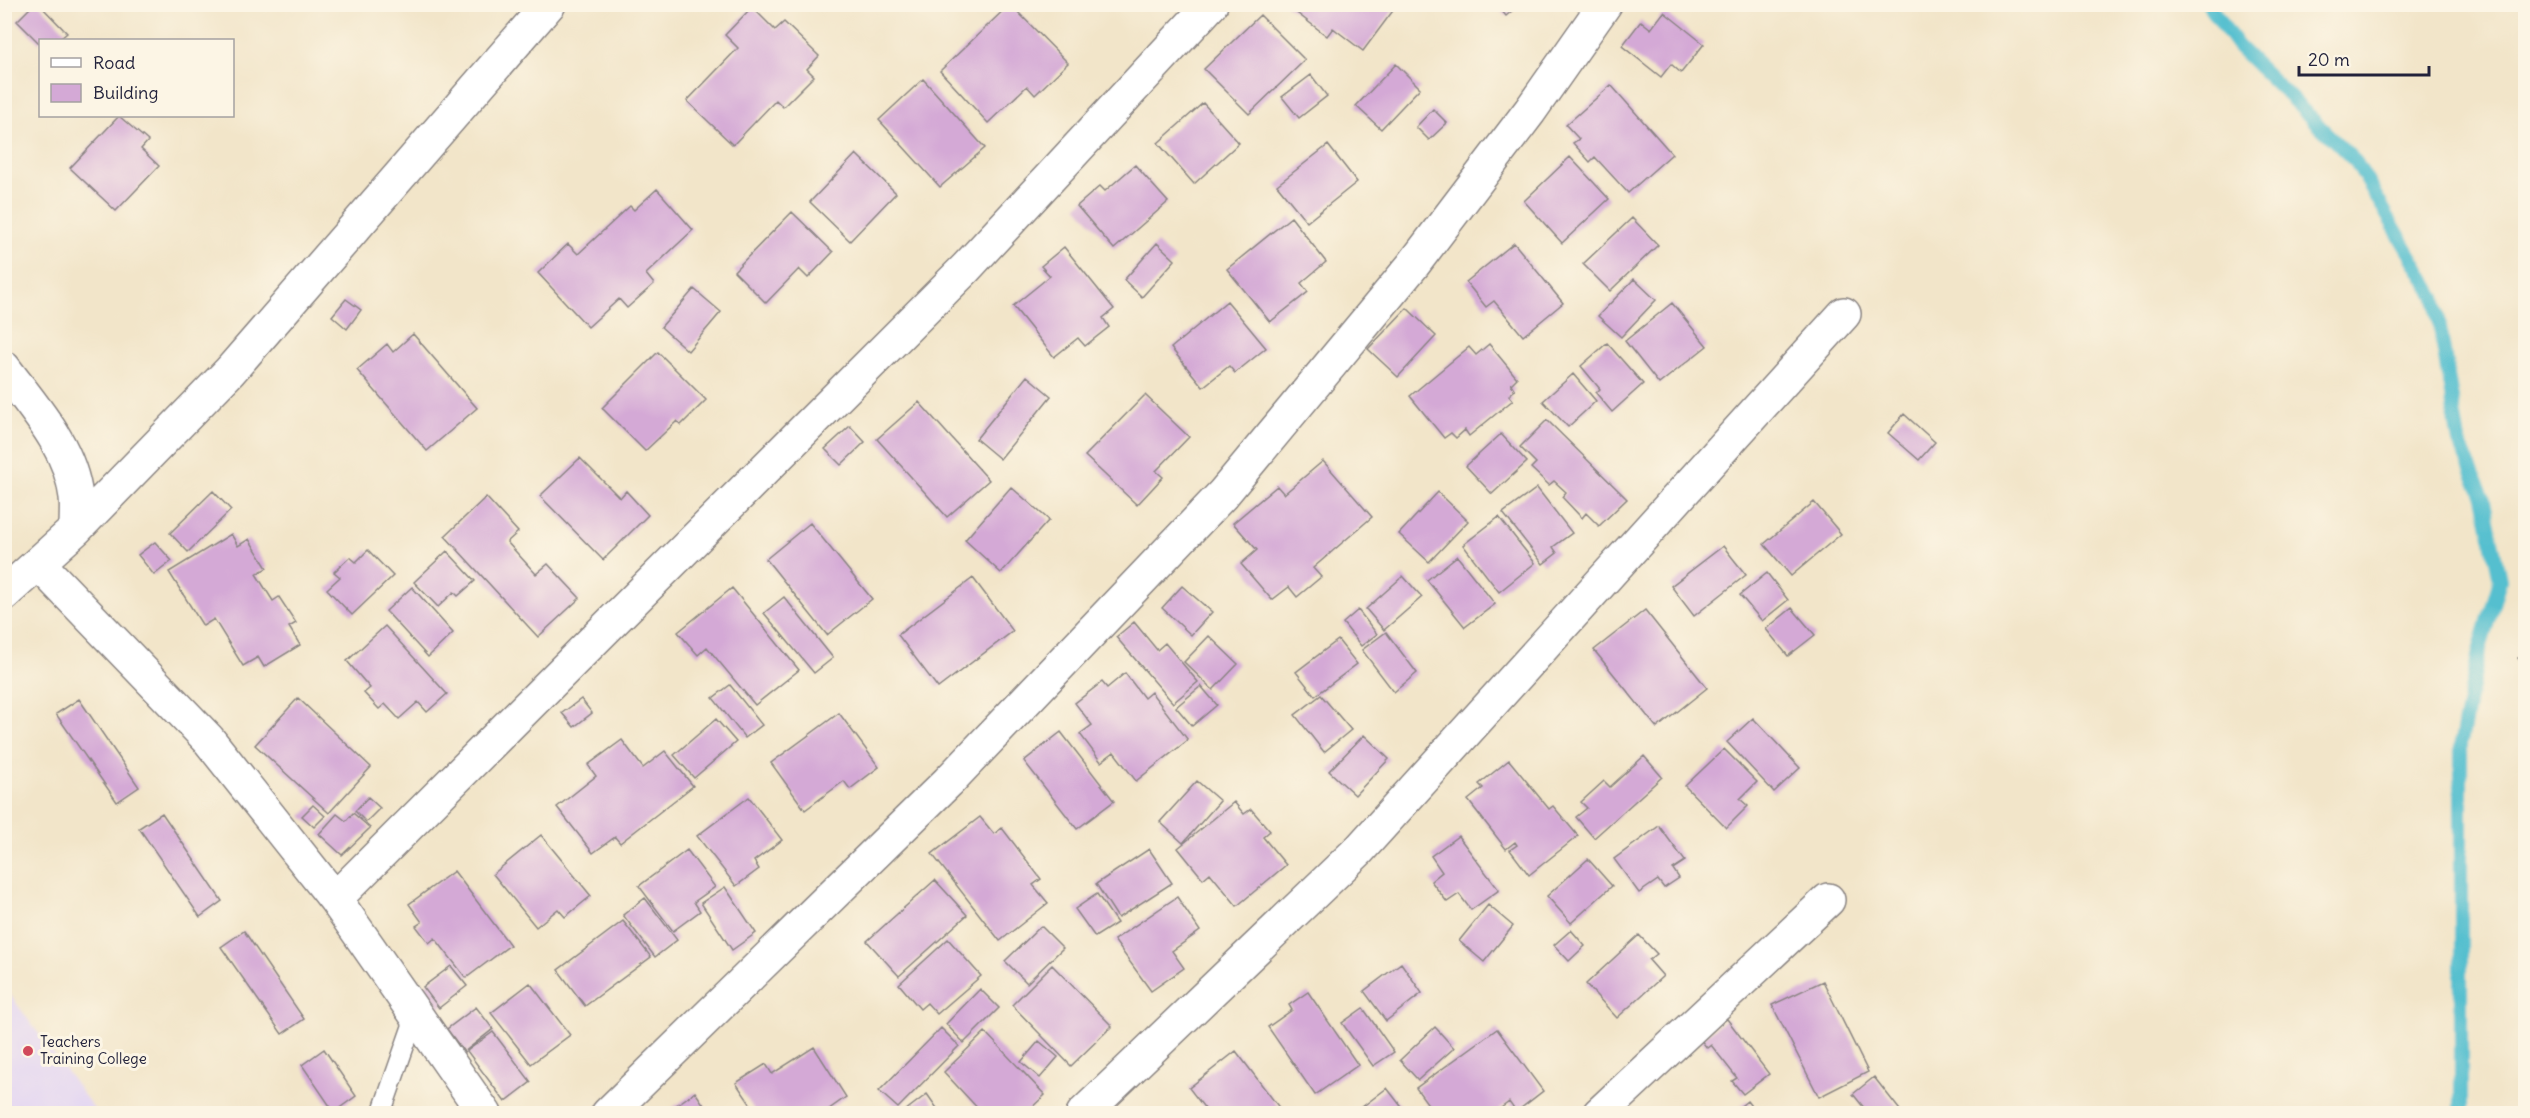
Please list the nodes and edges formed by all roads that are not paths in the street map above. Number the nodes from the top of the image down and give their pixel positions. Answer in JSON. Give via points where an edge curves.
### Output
{"nodes":[{"id":1,"x":549,"y":4,"type":"edge"},
{"id":2,"x":1211,"y":4,"type":"edge"},
{"id":3,"x":1605,"y":4,"type":"edge"},
{"id":4,"x":1844,"y":314,"type":"dead end"},
{"id":5,"x":4,"y":368,"type":"edge"},
{"id":6,"x":76,"y":529,"type":"junction"},
{"id":7,"x":39,"y":564,"type":"junction"},
{"id":8,"x":4,"y":594,"type":"edge"},
{"id":9,"x":335,"y":899,"type":"junction"},
{"id":10,"x":1828,"y":900,"type":"dead end"},
{"id":11,"x":416,"y":1014,"type":"junction"},
{"id":12,"x":381,"y":1113,"type":"edge"},
{"id":13,"x":484,"y":1113,"type":"edge"},
{"id":14,"x":608,"y":1113,"type":"edge"},
{"id":15,"x":1083,"y":1113,"type":"edge"},
{"id":16,"x":1599,"y":1113,"type":"edge"}],
"edges":[{"from":1,"to":6,"type":"street","via":[[230,371]]},
{"from":2,"to":9,"type":"street","via":[[966,268]]},
{"from":3,"to":14,"type":"street","via":[[1413,265],[1223,494],[948,782]]},
{"from":4,"to":15,"type":"street","via":[[1360,849]]},
{"from":5,"to":6,"type":"street","via":[[55,437],[69,467],[76,497]]},
{"from":6,"to":7,"type":"street"},
{"from":7,"to":8,"type":"street"},
{"from":7,"to":9,"type":"street","via":[[208,739]]},
{"from":9,"to":11,"type":"street"},
{"from":10,"to":16,"type":"street"},
{"from":11,"to":12,"type":"lane"},
{"from":11,"to":13,"type":"street"}]}
